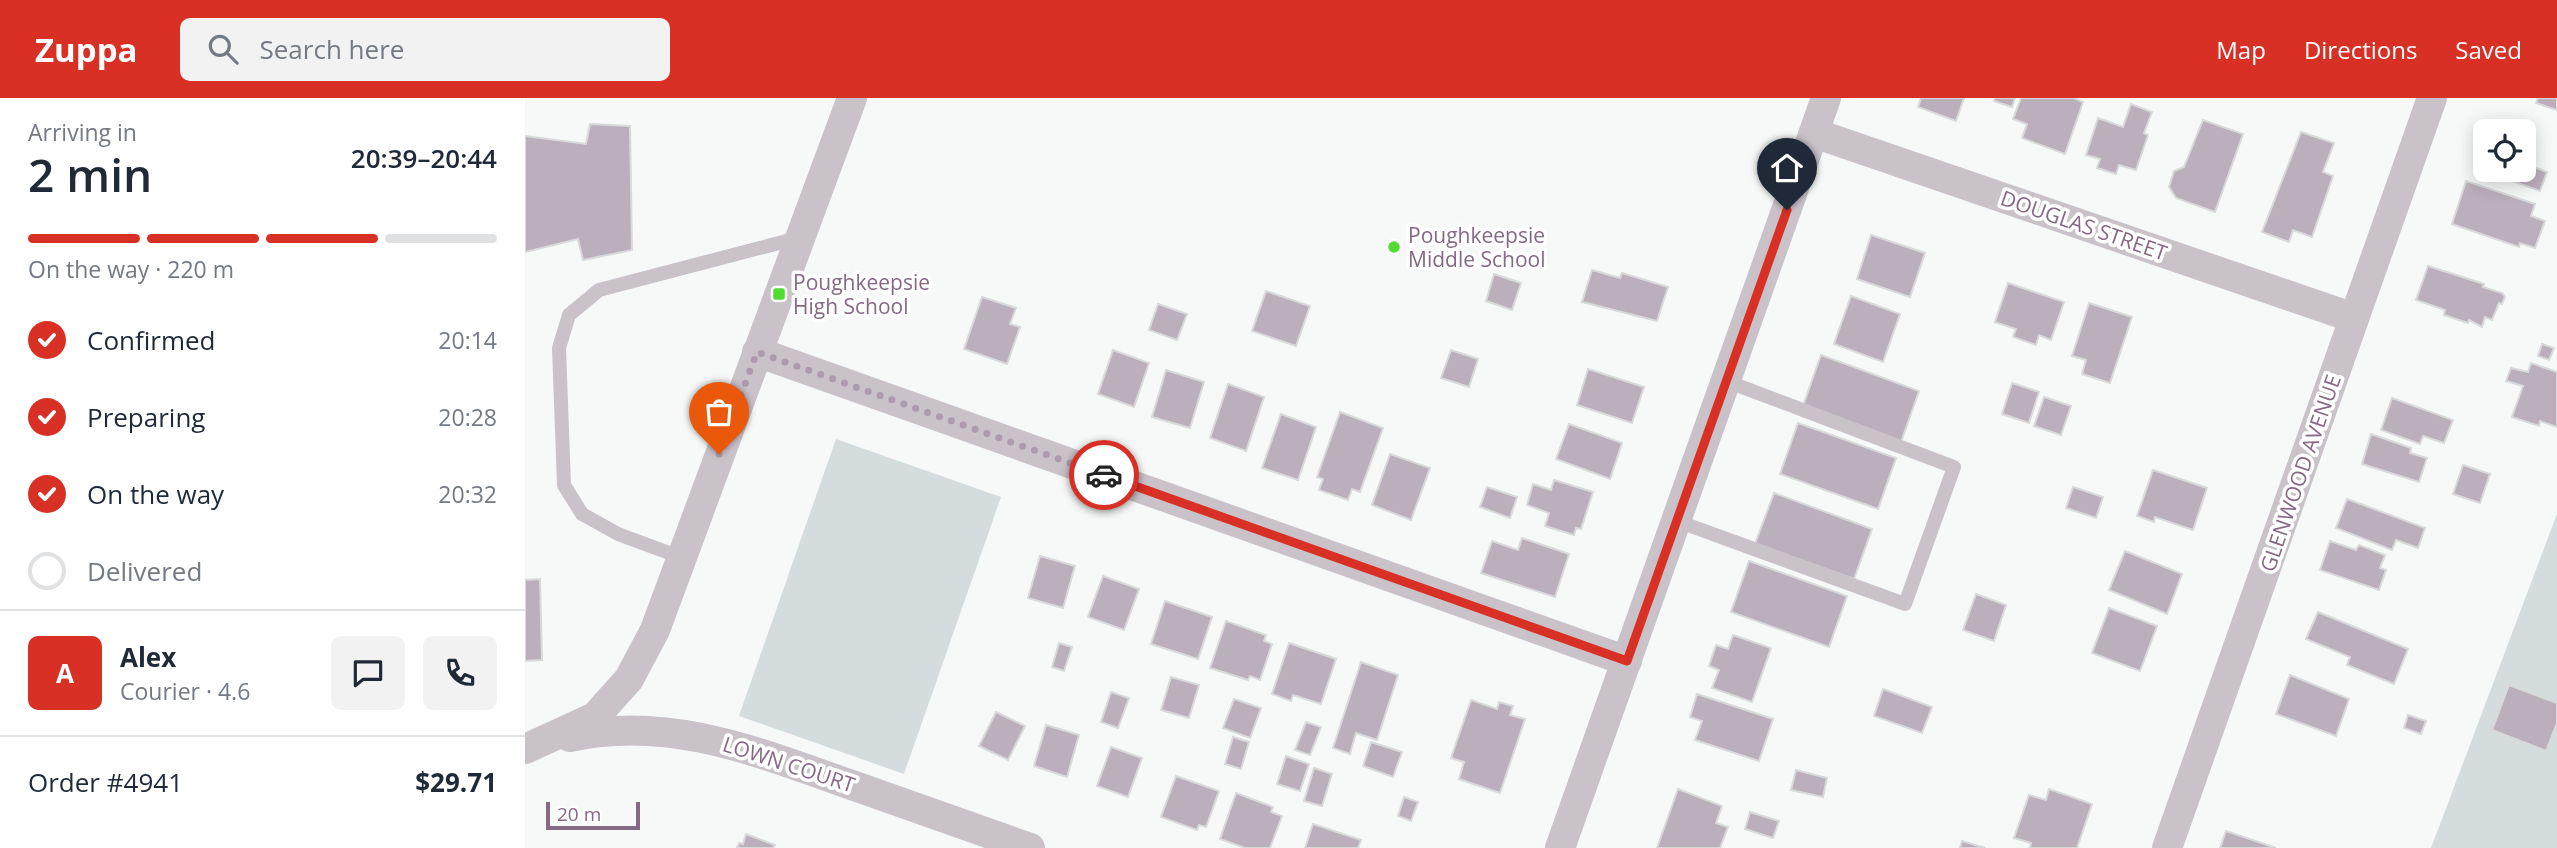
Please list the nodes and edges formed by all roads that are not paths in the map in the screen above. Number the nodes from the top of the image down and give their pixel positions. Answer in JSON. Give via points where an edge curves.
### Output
{"nodes":[{"id":1,"x":852,"y":98,"type":"edge"},
{"id":2,"x":1826,"y":98,"type":"edge"},
{"id":3,"x":2432,"y":98,"type":"edge"},
{"id":4,"x":1814,"y":133,"type":"junction"},
{"id":5,"x":800,"y":238,"type":"junction"},
{"id":6,"x":2354,"y":318,"type":"junction"},
{"id":7,"x":757,"y":352,"type":"junction"},
{"id":8,"x":1726,"y":381,"type":"junction"},
{"id":9,"x":1677,"y":521,"type":"junction"},
{"id":10,"x":680,"y":557,"type":"junction"},
{"id":11,"x":1627,"y":661,"type":"junction"},
{"id":12,"x":530,"y":745,"type":"edge"},
{"id":13,"x":1030,"y":848,"type":"edge"},
{"id":14,"x":1560,"y":848,"type":"edge"},
{"id":15,"x":2167,"y":848,"type":"edge"}],
"edges":[{"from":1,"to":5,"type":"street"},
{"from":2,"to":4,"type":"street"},
{"from":3,"to":6,"type":"street","name":"GLENWOOD AVENUE"},
{"from":4,"to":6,"type":"street","name":"DOUGLAS STREET"},
{"from":4,"to":8,"type":"street"},
{"from":5,"to":7,"type":"street"},
{"from":5,"to":10,"type":"lane","via":[[599,290],[569,315],[559,348],[564,485],[582,514],[618,534]]},
{"from":6,"to":15,"type":"street","name":"GLENWOOD AVENUE"},
{"from":7,"to":10,"type":"street"},
{"from":7,"to":11,"type":"street"},
{"from":8,"to":9,"type":"street"},
{"from":8,"to":9,"type":"lane","via":[[1954,467],[1950,480],[1905,604]]},
{"from":9,"to":11,"type":"street"},
{"from":10,"to":12,"type":"street","via":[[655,630],[629,679],[595,717]]},
{"from":11,"to":14,"type":"street"},
{"from":12,"to":13,"type":"street","name":"LOWN COURT","via":[[597,731],[652,729],[734,743]]}]}
